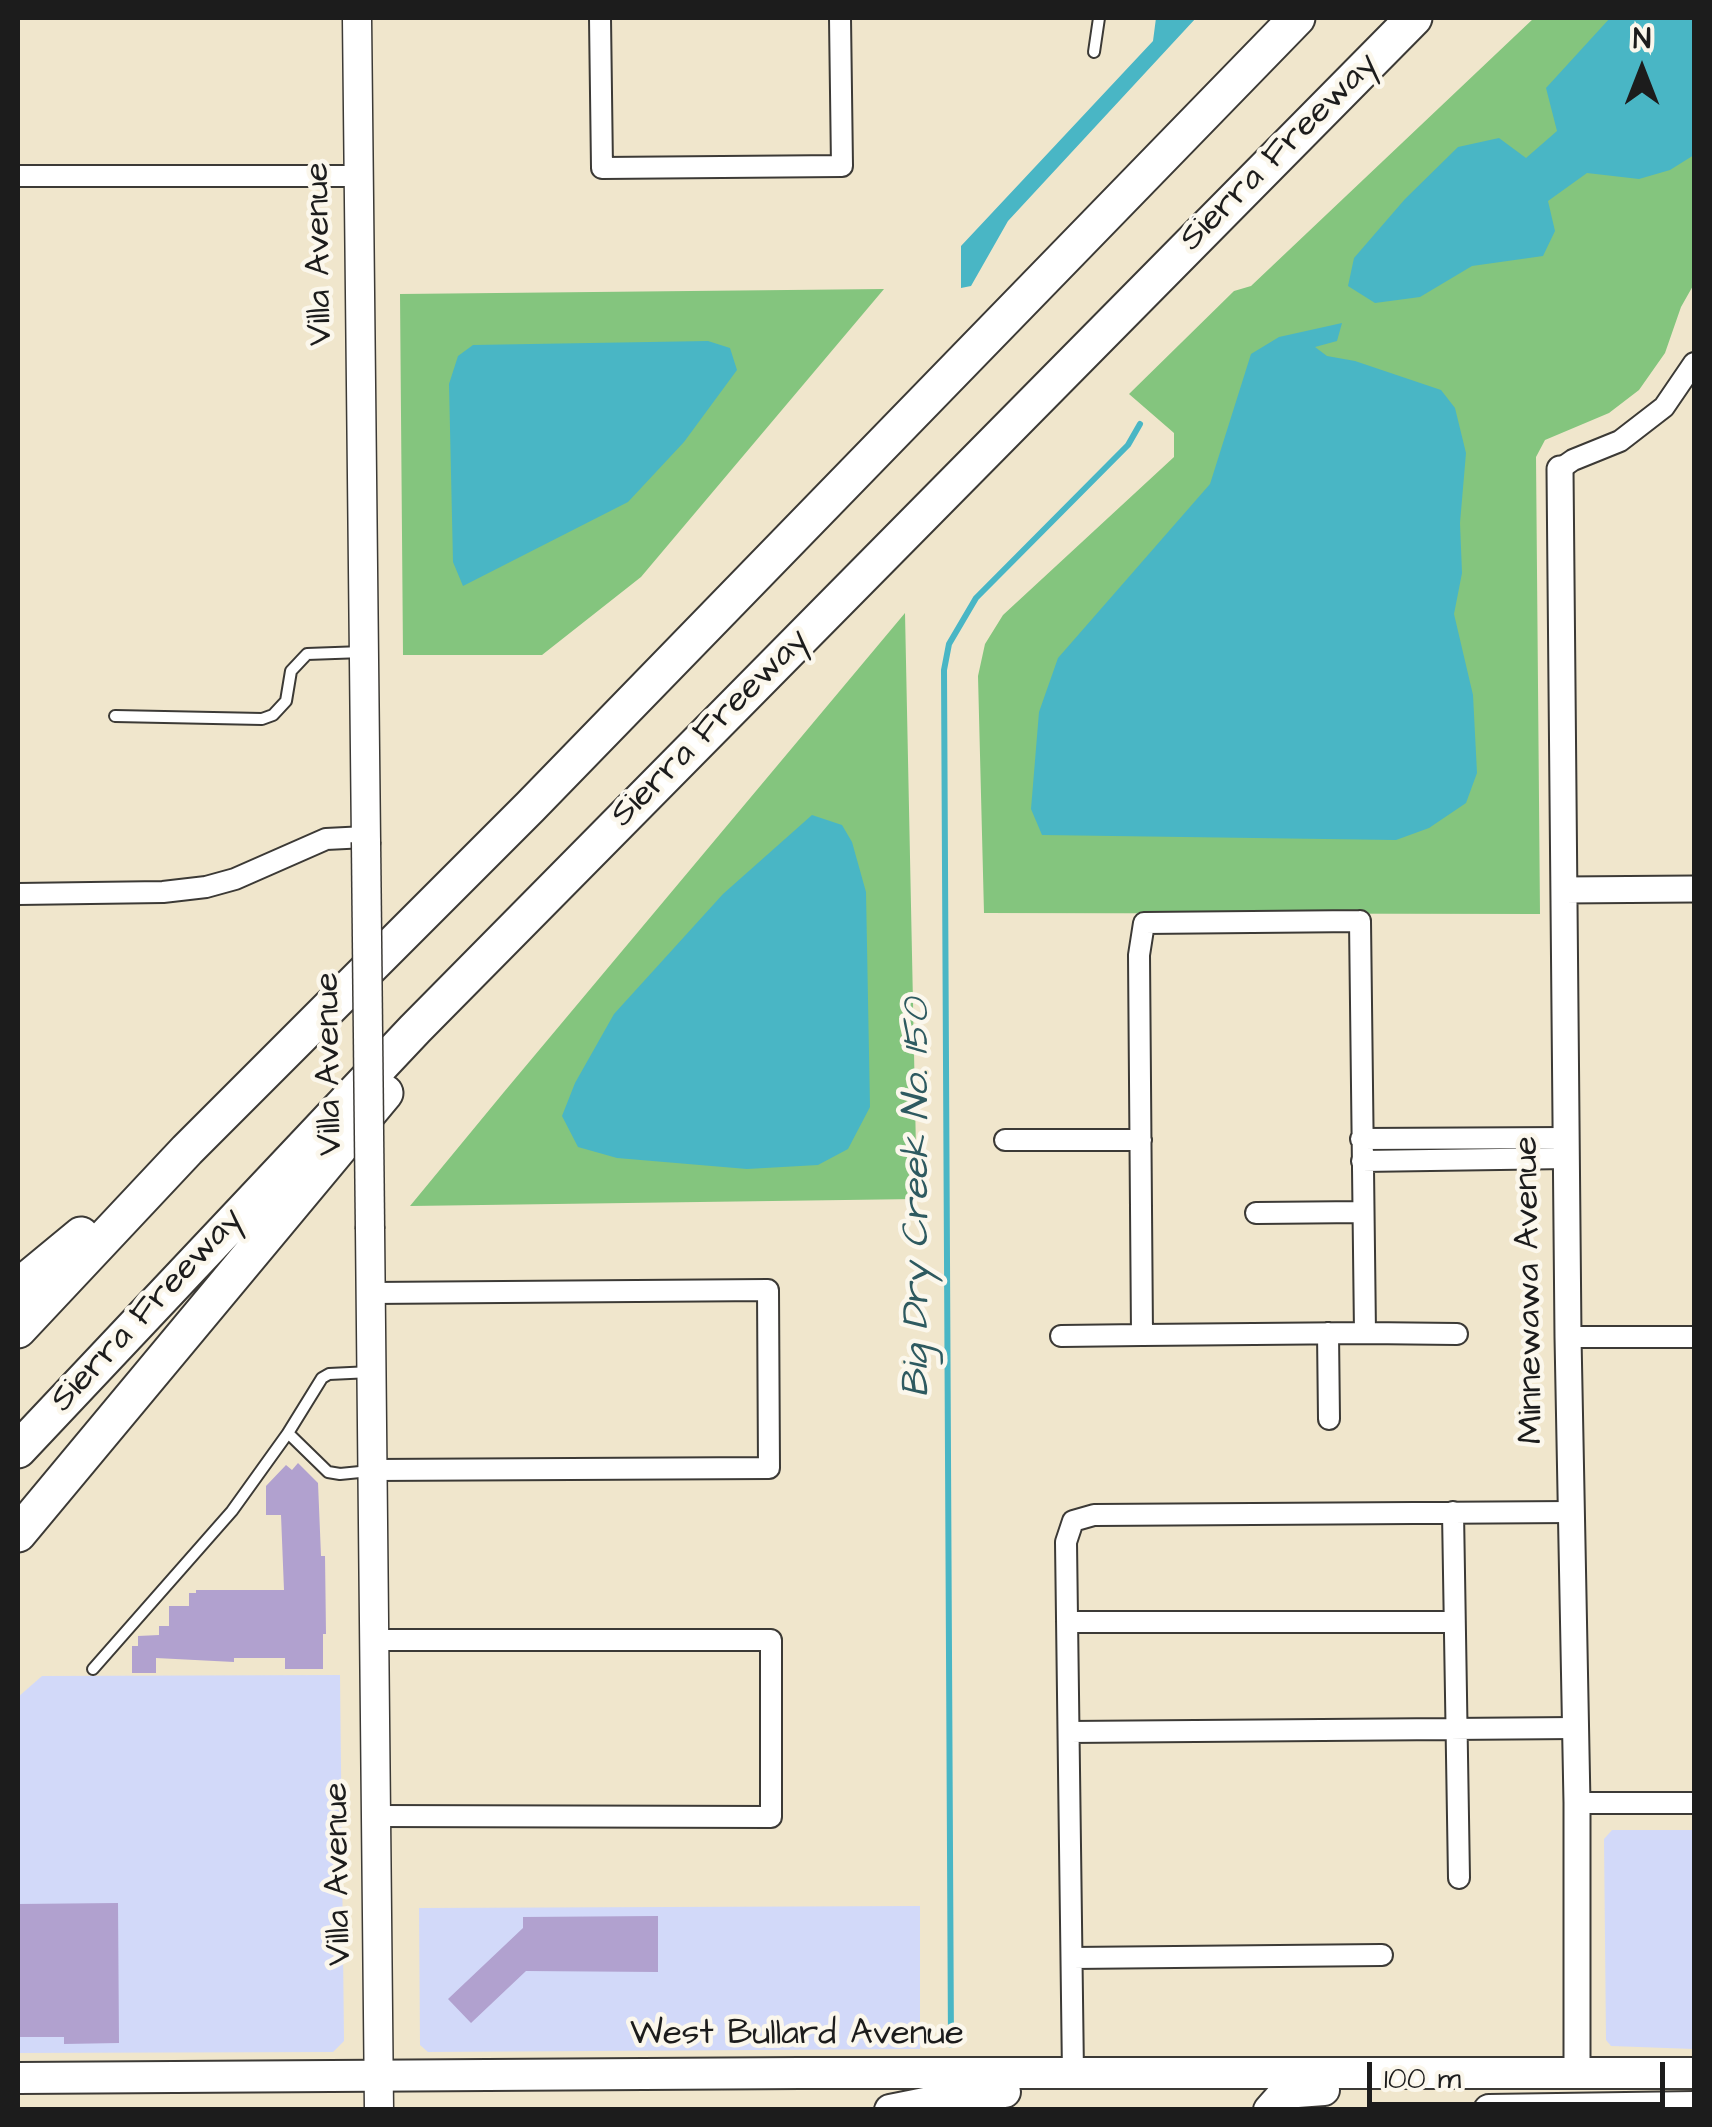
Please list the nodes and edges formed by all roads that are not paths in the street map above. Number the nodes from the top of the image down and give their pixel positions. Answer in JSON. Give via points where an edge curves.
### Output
{"nodes":[{"id":1,"x":356,"y":18,"type":"edge"},
{"id":2,"x":600,"y":18,"type":"edge"},
{"id":3,"x":840,"y":18,"type":"edge"},
{"id":4,"x":1099,"y":18,"type":"edge"},
{"id":5,"x":1297,"y":18,"type":"edge"},
{"id":6,"x":1414,"y":18,"type":"edge"},
{"id":7,"x":1094,"y":52,"type":"dead end"},
{"id":8,"x":18,"y":176,"type":"edge"},
{"id":9,"x":358,"y":176,"type":"junction"},
{"id":10,"x":1694,"y":365,"type":"edge"},
{"id":11,"x":1560,"y":469,"type":"joint"},
{"id":12,"x":364,"y":652,"type":"junction"},
{"id":13,"x":115,"y":716,"type":"dead end"},
{"id":14,"x":366,"y":839,"type":"junction"},
{"id":15,"x":568,"y":876,"type":"junction"},
{"id":16,"x":1694,"y":889,"type":"edge"},
{"id":17,"x":1564,"y":890,"type":"junction"},
{"id":18,"x":18,"y":894,"type":"edge"},
{"id":19,"x":1006,"y":1140,"type":"dead end"},
{"id":20,"x":1141,"y":1140,"type":"junction"},
{"id":21,"x":1361,"y":1140,"type":"junction"},
{"id":22,"x":1468,"y":1148,"type":"junction"},
{"id":23,"x":1567,"y":1148,"type":"junction"},
{"id":24,"x":187,"y":1150,"type":"junction"},
{"id":25,"x":1362,"y":1161,"type":"junction"},
{"id":26,"x":1256,"y":1212,"type":"dead end"},
{"id":27,"x":1363,"y":1212,"type":"junction"},
{"id":28,"x":18,"y":1287,"type":"edge"},
{"id":29,"x":371,"y":1293,"type":"junction"},
{"id":30,"x":18,"y":1330,"type":"edge"},
{"id":31,"x":1328,"y":1333,"type":"junction"},
{"id":32,"x":1365,"y":1333,"type":"junction"},
{"id":33,"x":1457,"y":1334,"type":"dead end"},
{"id":34,"x":1142,"y":1335,"type":"junction"},
{"id":35,"x":1061,"y":1336,"type":"dead end"},
{"id":36,"x":1568,"y":1336,"type":"junction"},
{"id":37,"x":1694,"y":1336,"type":"edge"},
{"id":38,"x":372,"y":1372,"type":"junction"},
{"id":39,"x":1328,"y":1419,"type":"dead end"},
{"id":40,"x":288,"y":1434,"type":"junction"},
{"id":41,"x":18,"y":1450,"type":"edge"},
{"id":42,"x":373,"y":1470,"type":"junction"},
{"id":43,"x":1453,"y":1512,"type":"junction"},
{"id":44,"x":1572,"y":1512,"type":"junction"},
{"id":45,"x":18,"y":1534,"type":"edge"},
{"id":46,"x":1068,"y":1622,"type":"junction"},
{"id":47,"x":1454,"y":1622,"type":"junction"},
{"id":48,"x":374,"y":1640,"type":"junction"},
{"id":49,"x":93,"y":1669,"type":"dead end"},
{"id":50,"x":1456,"y":1728,"type":"junction"},
{"id":51,"x":1575,"y":1728,"type":"junction"},
{"id":52,"x":1069,"y":1732,"type":"junction"},
{"id":53,"x":1577,"y":1803,"type":"junction"},
{"id":54,"x":1694,"y":1803,"type":"edge"},
{"id":55,"x":376,"y":1816,"type":"junction"},
{"id":56,"x":1458,"y":1878,"type":"dead end"},
{"id":57,"x":1382,"y":1955,"type":"dead end"},
{"id":58,"x":1072,"y":1958,"type":"junction"},
{"id":59,"x":1577,"y":2071,"type":"junction"},
{"id":60,"x":1445,"y":2072,"type":"junction"},
{"id":61,"x":1694,"y":2072,"type":"edge"},
{"id":62,"x":1073,"y":2074,"type":"junction"},
{"id":63,"x":380,"y":2075,"type":"junction"},
{"id":64,"x":27,"y":2080,"type":"edge"},
{"id":65,"x":1694,"y":2107,"type":"edge"},
{"id":66,"x":1576,"y":2109,"type":"edge"},
{"id":67,"x":379,"y":2110,"type":"edge"},
{"id":68,"x":890,"y":2110,"type":"edge"},
{"id":69,"x":1269,"y":2110,"type":"edge"},
{"id":70,"x":1489,"y":2110,"type":"edge"}],
"edges":[{"from":1,"to":9,"type":"main road","name":"Villa Avenue"},
{"from":2,"to":3,"type":"street","via":[[602,168],[842,166]]},
{"from":4,"to":7,"type":"lane"},
{"from":5,"to":24,"type":"highway","name":"Sierra Freeway"},
{"from":6,"to":15,"type":"highway","name":"Sierra Freeway"},
{"from":8,"to":9,"type":"street"},
{"from":9,"to":12,"type":"main road","name":"Villa Avenue"},
{"from":10,"to":11,"type":"street","via":[[1664,407],[1620,441]]},
{"from":11,"to":17,"type":"street","name":"Minnewawa Avenue"},
{"from":12,"to":13,"type":"lane","via":[[307,654],[291,672],[286,702],[262,719]]},
{"from":12,"to":14,"type":"main road","name":"Villa Avenue"},
{"from":14,"to":18,"type":"street","via":[[326,840],[206,887]]},
{"from":14,"to":29,"type":"main road","name":"Villa Avenue","bridge":true},
{"from":15,"to":41,"type":"highway","name":"Sierra Freeway"},
{"from":15,"to":45,"type":"highway"},
{"from":16,"to":17,"type":"street"},
{"from":17,"to":23,"type":"street","name":"Minnewawa Avenue"},
{"from":19,"to":20,"type":"street"},
{"from":20,"to":21,"type":"street","via":[[1144,923],[1360,921]]},
{"from":20,"to":34,"type":"street"},
{"from":21,"to":22,"type":"street"},
{"from":21,"to":25,"type":"street"},
{"from":22,"to":23,"type":"street"},
{"from":22,"to":25,"type":"street"},
{"from":23,"to":36,"type":"street","name":"Minnewawa Avenue"},
{"from":24,"to":28,"type":"highway"},
{"from":24,"to":30,"type":"highway","name":"Sierra Freeway"},
{"from":25,"to":27,"type":"street"},
{"from":26,"to":27,"type":"street"},
{"from":27,"to":32,"type":"street"},
{"from":29,"to":38,"type":"main road","name":"Villa Avenue"},
{"from":29,"to":42,"type":"street","via":[[768,1290],[769,1468]]},
{"from":31,"to":32,"type":"street"},
{"from":31,"to":34,"type":"street"},
{"from":31,"to":39,"type":"street"},
{"from":32,"to":33,"type":"street"},
{"from":34,"to":35,"type":"street"},
{"from":36,"to":37,"type":"street"},
{"from":36,"to":44,"type":"street","name":"Minnewawa Avenue"},
{"from":38,"to":40,"type":"lane","via":[[322,1378]]},
{"from":38,"to":42,"type":"main road","name":"Villa Avenue"},
{"from":40,"to":42,"type":"lane","via":[[328,1472]]},
{"from":40,"to":49,"type":"lane","via":[[232,1511]]},
{"from":42,"to":48,"type":"main road","name":"Villa Avenue"},
{"from":43,"to":44,"type":"street"},
{"from":43,"to":46,"type":"street","via":[[1094,1515],[1073,1522],[1066,1542]]},
{"from":43,"to":47,"type":"street"},
{"from":44,"to":51,"type":"street","name":"Minnewawa Avenue"},
{"from":46,"to":47,"type":"street"},
{"from":46,"to":52,"type":"street"},
{"from":47,"to":50,"type":"street"},
{"from":48,"to":55,"type":"main road","name":"Villa Avenue"},
{"from":48,"to":55,"type":"street","via":[[771,1640],[771,1816]]},
{"from":50,"to":51,"type":"street"},
{"from":50,"to":52,"type":"street"},
{"from":50,"to":56,"type":"street"},
{"from":51,"to":53,"type":"street","name":"Minnewawa Avenue"},
{"from":52,"to":58,"type":"street"},
{"from":53,"to":54,"type":"street"},
{"from":53,"to":59,"type":"street","name":"Minnewawa Avenue"},
{"from":55,"to":63,"type":"main road","name":"Villa Avenue"},
{"from":57,"to":58,"type":"street"},
{"from":58,"to":62,"type":"street"},
{"from":59,"to":60,"type":"main road","name":"West Bullard Avenue"},
{"from":59,"to":61,"type":"main road","name":"West Bullard Avenue"},
{"from":59,"to":66,"type":"main road","name":"Minnewawa Avenue"},
{"from":60,"to":62,"type":"main road","name":"West Bullard Avenue"},
{"from":60,"to":69,"type":"main road","via":[[1377,2090],[1294,2090]]},
{"from":62,"to":63,"type":"main road","name":"West Bullard Avenue"},
{"from":62,"to":68,"type":"main road","via":[[1054,2092],[975,2093]]},
{"from":63,"to":64,"type":"main road","name":"West Bullard Avenue"},
{"from":63,"to":67,"type":"main road","name":"Villa Avenue"},
{"from":65,"to":66,"type":"main road"},
{"from":66,"to":70,"type":"main road"}]}
